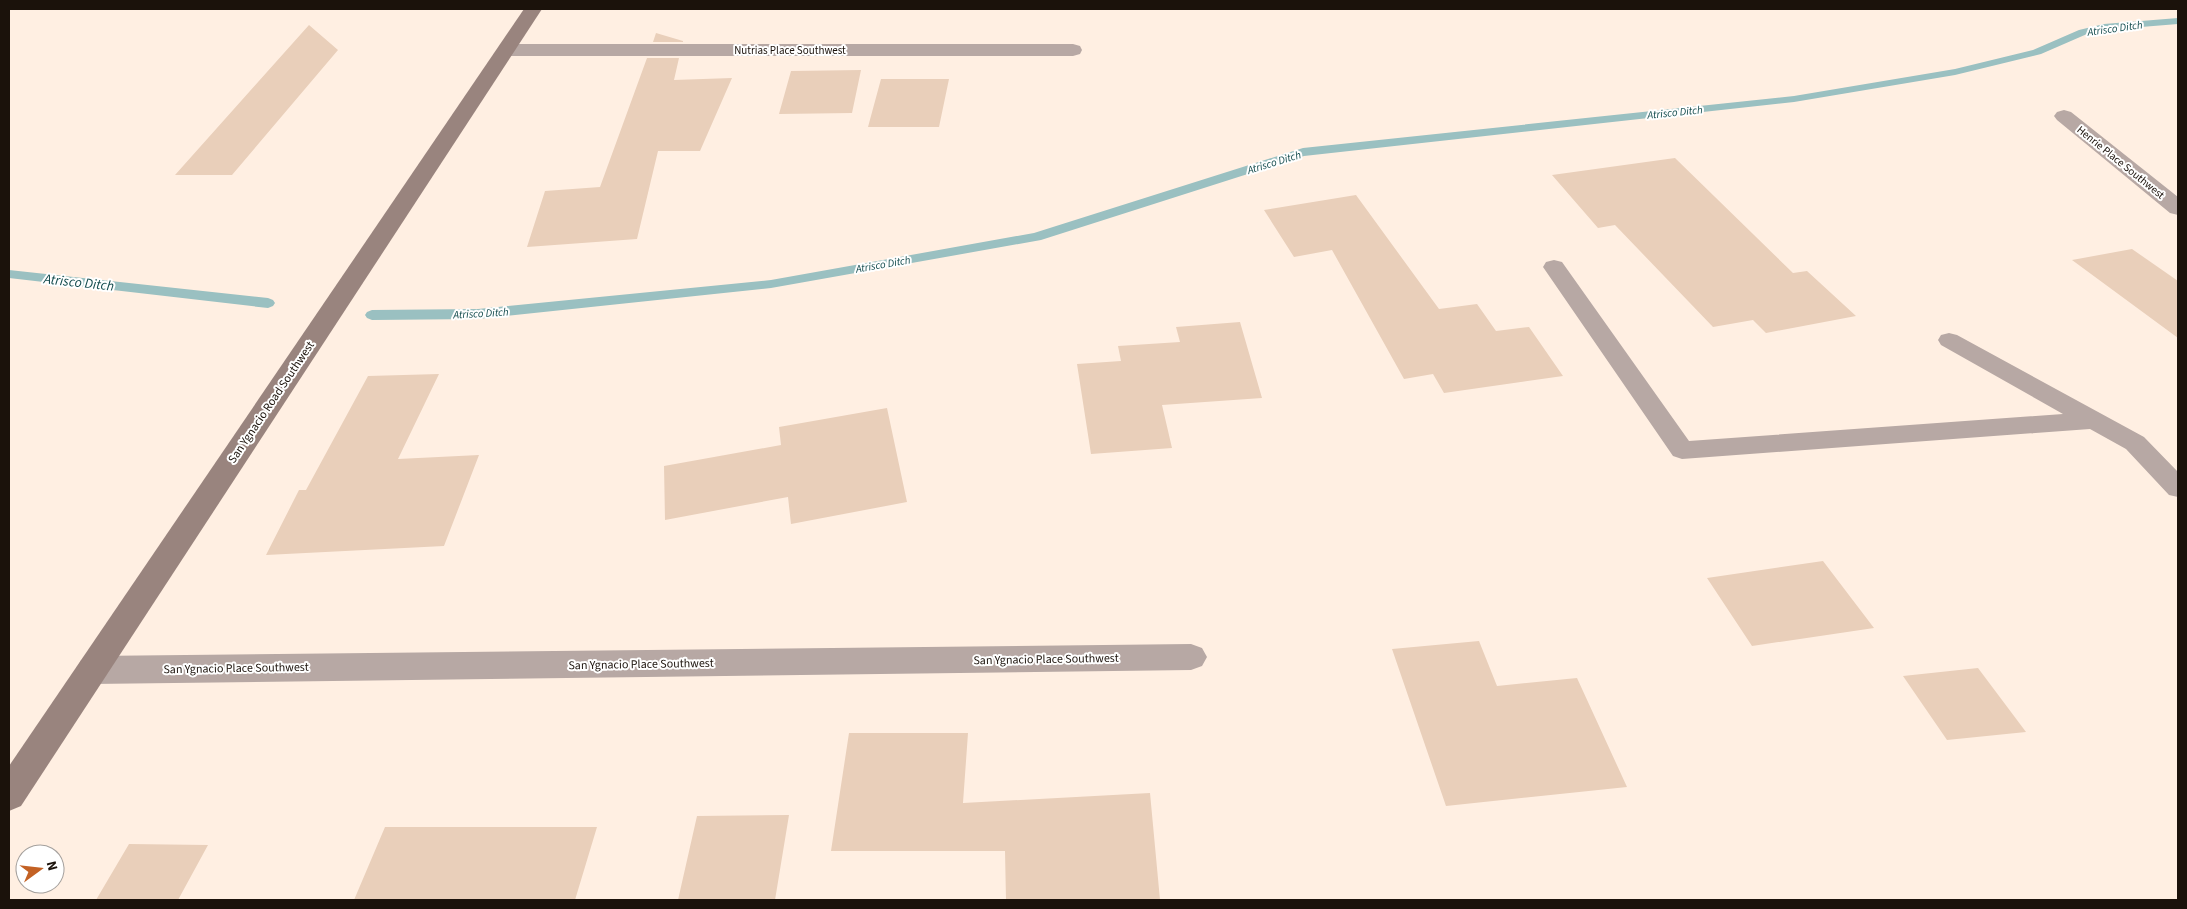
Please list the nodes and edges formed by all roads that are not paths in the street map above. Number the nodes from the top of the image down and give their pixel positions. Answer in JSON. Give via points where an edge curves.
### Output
{"nodes":[{"id":1,"x":533,"y":9,"type":"edge"},
{"id":2,"x":507,"y":50,"type":"junction"},
{"id":3,"x":1073,"y":50,"type":"dead end"},
{"id":4,"x":2064,"y":116,"type":"dead end"},
{"id":5,"x":2178,"y":208,"type":"edge"},
{"id":6,"x":1554,"y":267,"type":"dead end"},
{"id":7,"x":1949,"y":340,"type":"dead end"},
{"id":8,"x":2093,"y":420,"type":"junction"},
{"id":9,"x":2178,"y":488,"type":"edge"},
{"id":10,"x":1191,"y":657,"type":"dead end"},
{"id":11,"x":92,"y":670,"type":"junction"},
{"id":12,"x":9,"y":795,"type":"edge"}],
"edges":[{"from":1,"to":2,"type":"street","name":"San Ygnacio Road Southwest"},
{"from":2,"to":3,"type":"street","name":"Nutrias Place Southwest"},
{"from":2,"to":11,"type":"street","name":"San Ygnacio Road Southwest"},
{"from":4,"to":5,"type":"street","name":"Henrie Place Southwest"},
{"from":6,"to":8,"type":"lane","via":[[1682,450]]},
{"from":7,"to":8,"type":"lane"},
{"from":8,"to":9,"type":"lane","via":[[2135,443]]},
{"from":10,"to":11,"type":"street","name":"San Ygnacio Place Southwest"},
{"from":11,"to":12,"type":"street","name":"San Ygnacio Road Southwest"}]}
